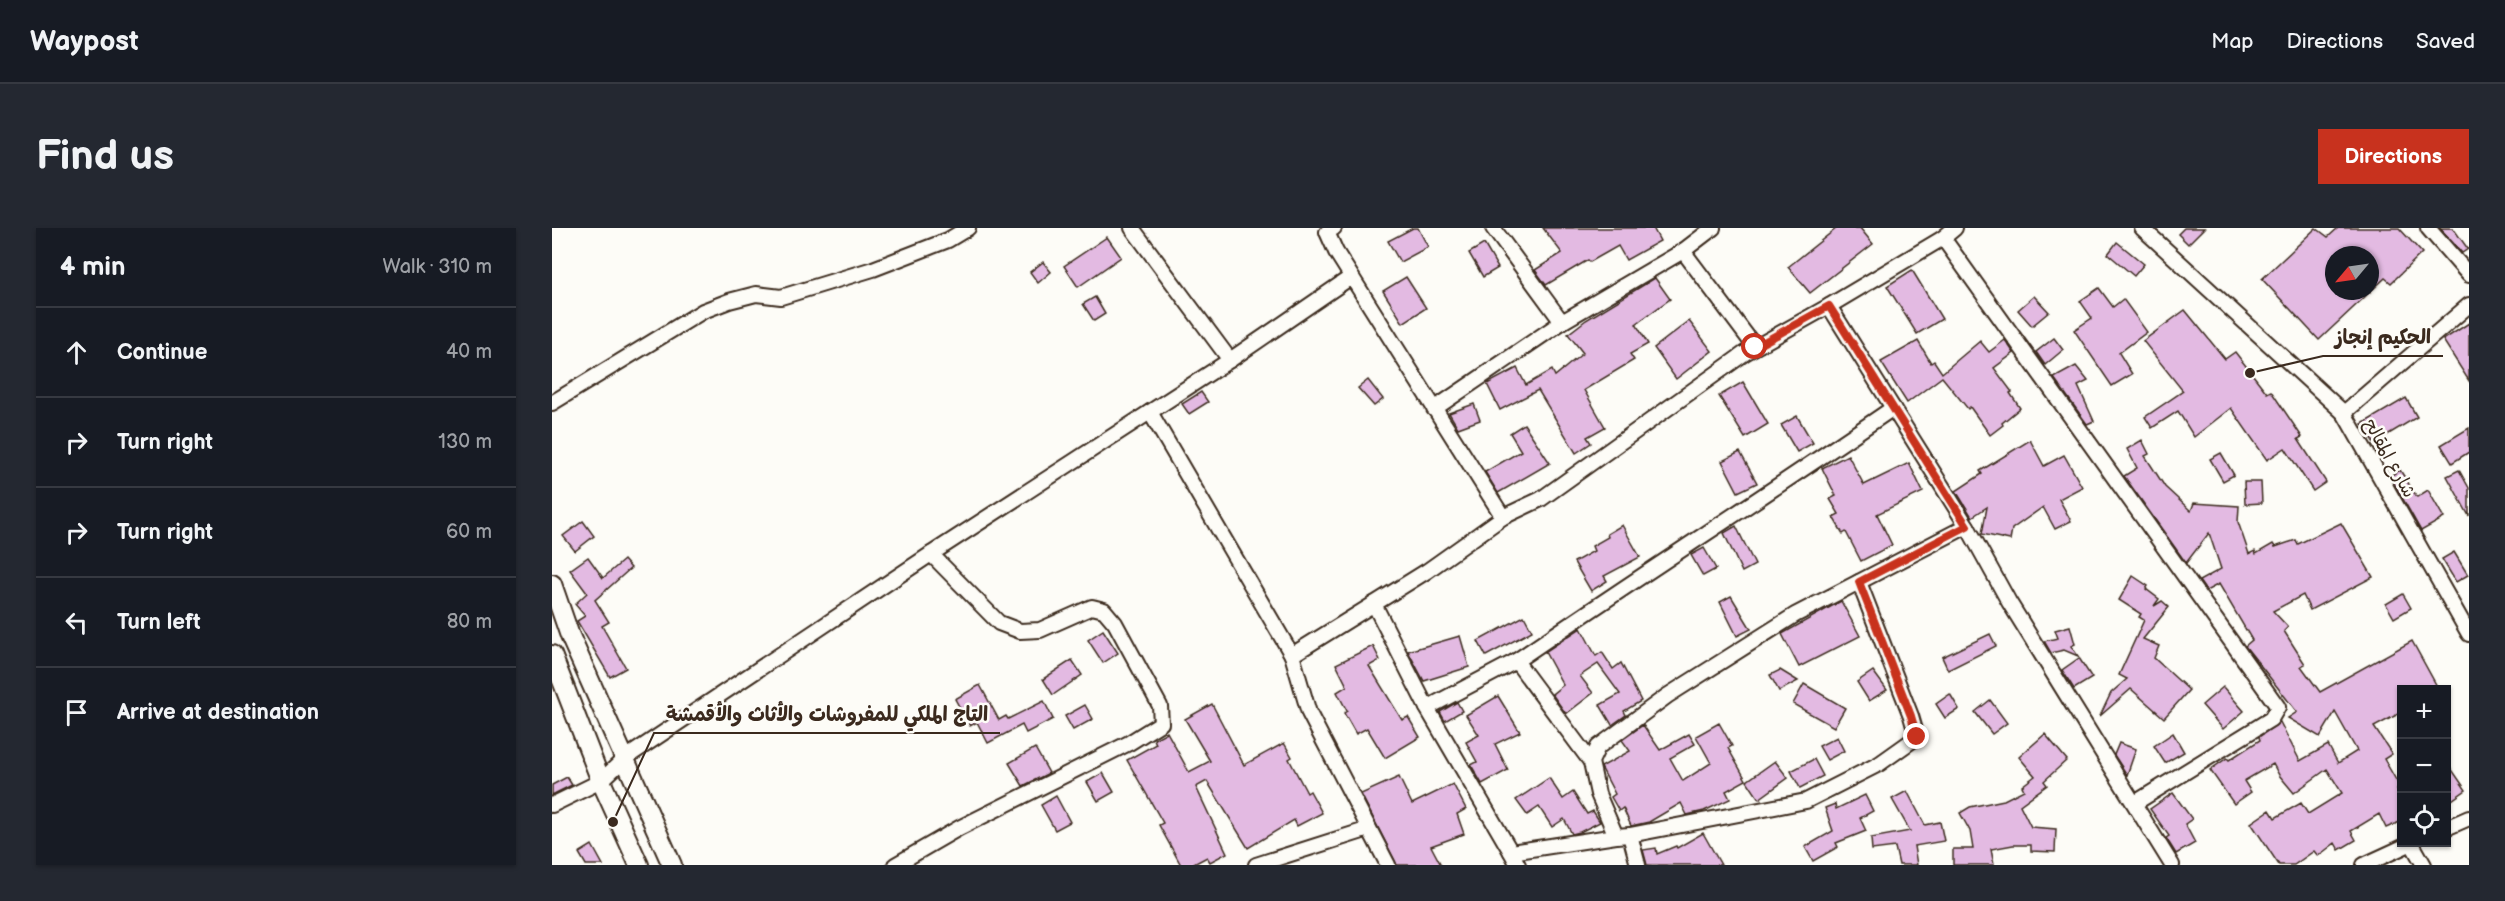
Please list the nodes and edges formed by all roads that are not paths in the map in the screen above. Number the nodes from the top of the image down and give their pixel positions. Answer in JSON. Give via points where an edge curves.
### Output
{"nodes":[{"id":1,"x":968,"y":228,"type":"edge"},
{"id":2,"x":1132,"y":228,"type":"edge"},
{"id":3,"x":1493,"y":228,"type":"edge"},
{"id":4,"x":1713,"y":228,"type":"edge"},
{"id":5,"x":1955,"y":228,"type":"edge"},
{"id":6,"x":2142,"y":228,"type":"edge"},
{"id":7,"x":2428,"y":228,"type":"edge"},
{"id":8,"x":1328,"y":229,"type":"edge"},
{"id":9,"x":1942,"y":238,"type":"junction"},
{"id":10,"x":1683,"y":251,"type":"junction"},
{"id":11,"x":2469,"y":275,"type":"edge"},
{"id":12,"x":1352,"y":277,"type":"junction"},
{"id":13,"x":2469,"y":305,"type":"edge"},
{"id":14,"x":1829,"y":306,"type":"junction"},
{"id":15,"x":1562,"y":322,"type":"junction"},
{"id":16,"x":1755,"y":347,"type":"junction"},
{"id":17,"x":1230,"y":360,"type":"junction"},
{"id":18,"x":552,"y":403,"type":"edge"},
{"id":19,"x":1893,"y":408,"type":"junction"},
{"id":20,"x":1434,"y":410,"type":"junction"},
{"id":21,"x":1150,"y":412,"type":"junction"},
{"id":22,"x":2344,"y":413,"type":"junction"},
{"id":23,"x":1503,"y":517,"type":"junction"},
{"id":24,"x":1967,"y":526,"type":"junction"},
{"id":25,"x":931,"y":554,"type":"junction"},
{"id":26,"x":1859,"y":582,"type":"junction"},
{"id":27,"x":552,"y":584,"type":"edge"},
{"id":28,"x":1374,"y":604,"type":"junction"},
{"id":29,"x":2469,"y":634,"type":"edge"},
{"id":30,"x":552,"y":655,"type":"edge"},
{"id":31,"x":1292,"y":655,"type":"junction"},
{"id":32,"x":1516,"y":661,"type":"junction"},
{"id":33,"x":1427,"y":708,"type":"junction"},
{"id":34,"x":624,"y":759,"type":"junction"},
{"id":35,"x":1591,"y":762,"type":"junction"},
{"id":36,"x":601,"y":781,"type":"junction"},
{"id":37,"x":2135,"y":803,"type":"junction"},
{"id":38,"x":552,"y":805,"type":"edge"},
{"id":39,"x":2469,"y":818,"type":"edge"},
{"id":40,"x":2451,"y":826,"type":"edge"},
{"id":41,"x":1369,"y":829,"type":"junction"},
{"id":42,"x":1630,"y":835,"type":"junction"},
{"id":43,"x":1616,"y":836,"type":"junction"},
{"id":44,"x":2404,"y":847,"type":"edge"},
{"id":45,"x":2415,"y":847,"type":"edge"},
{"id":46,"x":1511,"y":852,"type":"junction"},
{"id":47,"x":639,"y":865,"type":"edge"},
{"id":48,"x":672,"y":865,"type":"edge"},
{"id":49,"x":895,"y":865,"type":"edge"},
{"id":50,"x":1258,"y":865,"type":"edge"},
{"id":51,"x":1388,"y":865,"type":"edge"},
{"id":52,"x":1518,"y":865,"type":"edge"},
{"id":53,"x":1638,"y":865,"type":"edge"},
{"id":54,"x":2172,"y":865,"type":"edge"},
{"id":55,"x":2364,"y":865,"type":"edge"},
{"id":56,"x":2424,"y":865,"type":"edge"}],
"edges":[{"from":1,"to":18,"type":"street","via":[[948,240],[873,269],[781,297],[756,294],[703,311]]},
{"from":2,"to":17,"type":"street"},
{"from":3,"to":15,"type":"street"},
{"from":4,"to":10,"type":"street"},
{"from":5,"to":9,"type":"street"},
{"from":6,"to":22,"type":"street"},
{"from":7,"to":11,"type":"street"},
{"from":8,"to":12,"type":"street"},
{"from":9,"to":14,"type":"street"},
{"from":9,"to":37,"type":"street","via":[[2278,707],[2271,719]]},
{"from":10,"to":15,"type":"street"},
{"from":10,"to":16,"type":"street"},
{"from":12,"to":17,"type":"street"},
{"from":12,"to":20,"type":"street"},
{"from":13,"to":22,"type":"street","name":"شارع المقالح"},
{"from":14,"to":16,"type":"street"},
{"from":14,"to":19,"type":"street"},
{"from":15,"to":20,"type":"street"},
{"from":16,"to":23,"type":"street","via":[[1541,499]]},
{"from":17,"to":21,"type":"street"},
{"from":19,"to":24,"type":"street"},
{"from":19,"to":32,"type":"street"},
{"from":20,"to":23,"type":"street"},
{"from":21,"to":25,"type":"street"},
{"from":21,"to":31,"type":"street"},
{"from":22,"to":29,"type":"street","name":"شارع المقالح"},
{"from":23,"to":28,"type":"street"},
{"from":24,"to":26,"type":"street"},
{"from":24,"to":37,"type":"street","via":[[2009,602]]},
{"from":25,"to":34,"type":"street"},
{"from":25,"to":49,"type":"street","via":[[999,622],[1020,631],[1040,630],[1092,607],[1104,610],[1116,623],[1160,706],[1161,723]]},
{"from":26,"to":35,"type":"street","via":[[1795,615],[1667,696],[1598,747]]},
{"from":26,"to":42,"type":"street","via":[[1917,737],[1879,764],[1806,801]]},
{"from":27,"to":34,"type":"main road","via":[[570,636]]},
{"from":28,"to":31,"type":"street"},
{"from":28,"to":33,"type":"street"},
{"from":30,"to":36,"type":"main road"},
{"from":31,"to":41,"type":"street","via":[[1309,713]]},
{"from":32,"to":33,"type":"street"},
{"from":32,"to":35,"type":"street"},
{"from":33,"to":46,"type":"street"},
{"from":34,"to":36,"type":"street"},
{"from":34,"to":48,"type":"main road"},
{"from":35,"to":43,"type":"street","via":[[1598,794]]},
{"from":36,"to":38,"type":"street"},
{"from":36,"to":47,"type":"main road"},
{"from":37,"to":54,"type":"street"},
{"from":39,"to":40,"type":"street"},
{"from":41,"to":50,"type":"street"},
{"from":41,"to":51,"type":"street"},
{"from":42,"to":43,"type":"street"},
{"from":42,"to":53,"type":"street"},
{"from":43,"to":46,"type":"street"},
{"from":44,"to":55,"type":"street"},
{"from":45,"to":56,"type":"street"},
{"from":46,"to":52,"type":"street"}]}
